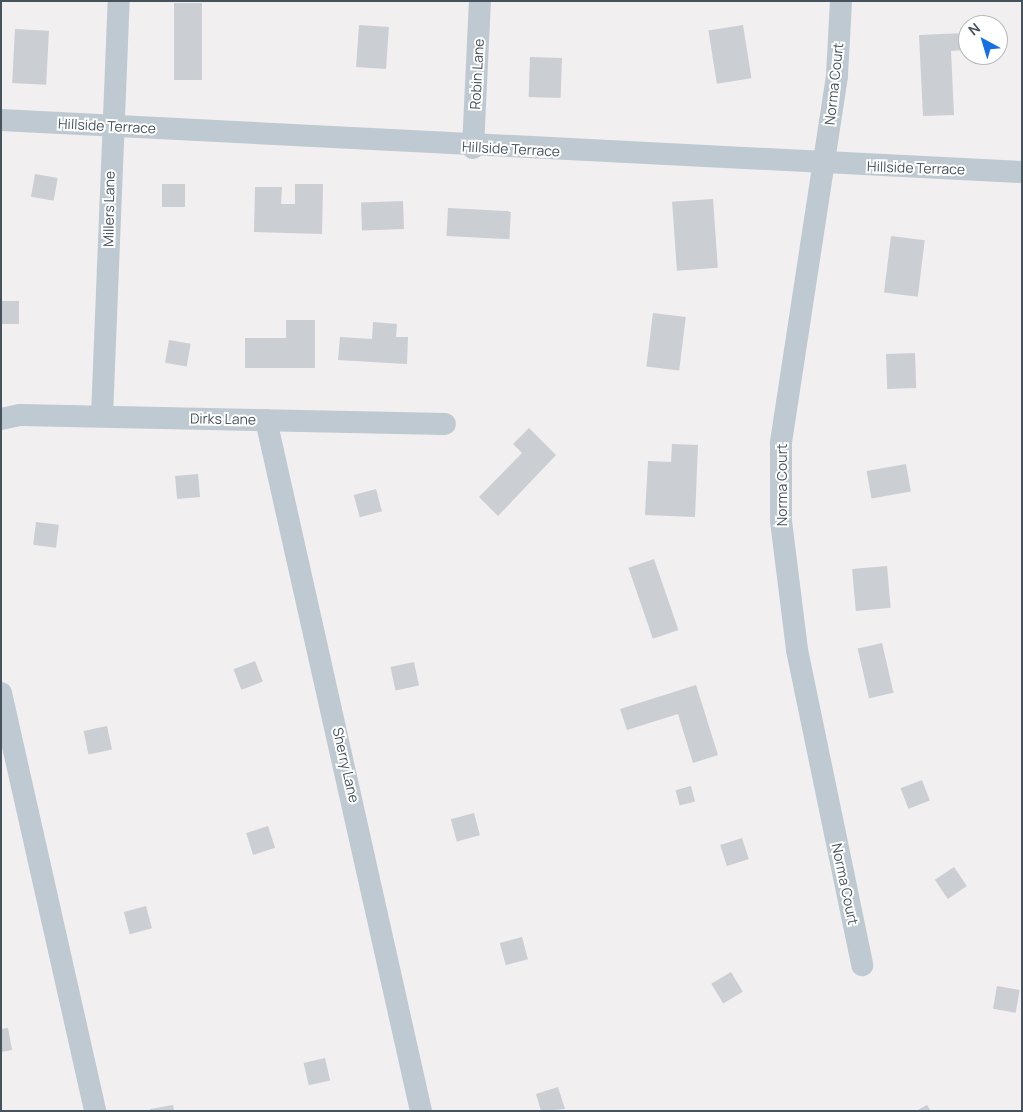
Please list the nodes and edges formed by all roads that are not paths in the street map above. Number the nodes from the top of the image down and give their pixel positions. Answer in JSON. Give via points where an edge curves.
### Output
{"nodes":[{"id":1,"x":119,"y":1,"type":"edge"},
{"id":2,"x":480,"y":1,"type":"edge"},
{"id":3,"x":841,"y":1,"type":"edge"},
{"id":4,"x":1,"y":120,"type":"edge"},
{"id":5,"x":111,"y":126,"type":"junction"},
{"id":6,"x":473,"y":148,"type":"junction"},
{"id":7,"x":824,"y":164,"type":"junction"},
{"id":8,"x":1022,"y":172,"type":"edge"},
{"id":9,"x":102,"y":416,"type":"junction"},
{"id":10,"x":1,"y":419,"type":"edge"},
{"id":11,"x":266,"y":420,"type":"junction"},
{"id":12,"x":446,"y":424,"type":"dead end"},
{"id":13,"x":1,"y":693,"type":"edge"},
{"id":14,"x":862,"y":965,"type":"dead end"},
{"id":15,"x":95,"y":1111,"type":"edge"},
{"id":16,"x":421,"y":1111,"type":"edge"}],
"edges":[{"from":1,"to":5,"type":"street","name":"Millers Lane"},
{"from":2,"to":6,"type":"street","name":"Robin Lane"},
{"from":3,"to":7,"type":"street","name":"Norma Court","via":[[837,76]]},
{"from":4,"to":5,"type":"street","name":"Hillside Terrace"},
{"from":5,"to":6,"type":"street","name":"Hillside Terrace"},
{"from":5,"to":9,"type":"street","name":"Millers Lane"},
{"from":6,"to":7,"type":"street","name":"Hillside Terrace"},
{"from":7,"to":8,"type":"street","name":"Hillside Terrace"},
{"from":7,"to":14,"type":"street","name":"Norma Court","via":[[781,444],[781,522],[797,650]]},
{"from":9,"to":10,"type":"street","name":"Dirks Lane","via":[[20,415]]},
{"from":9,"to":11,"type":"street","name":"Dirks Lane"},
{"from":11,"to":12,"type":"street","name":"Dirks Lane"},
{"from":11,"to":16,"type":"street","name":"Sherry Lane"},
{"from":13,"to":15,"type":"street"}]}
